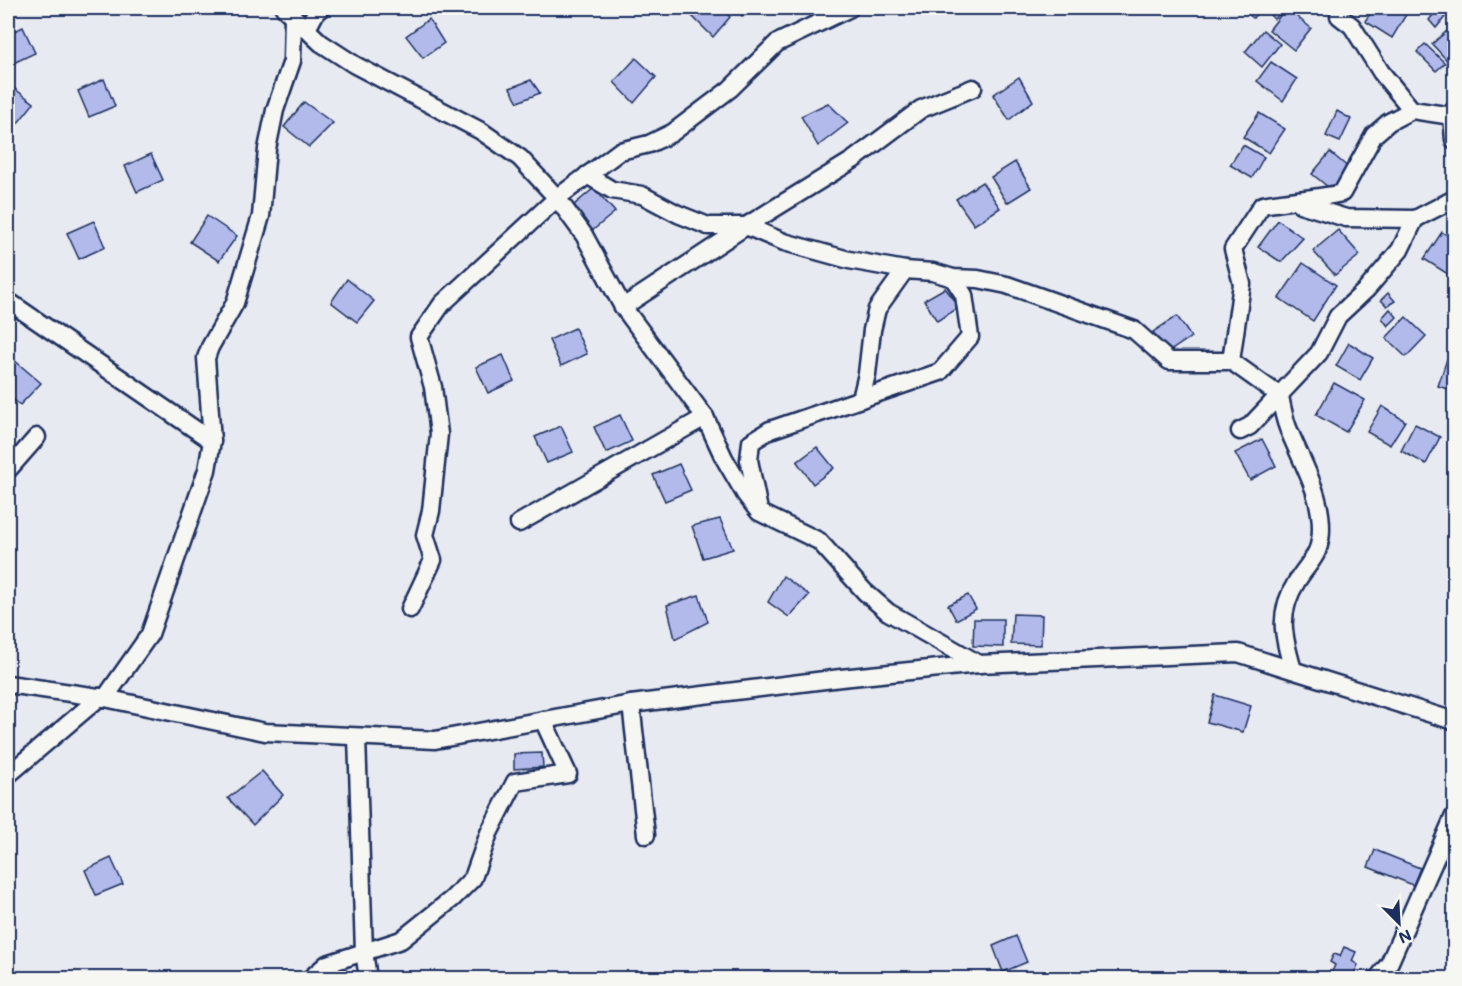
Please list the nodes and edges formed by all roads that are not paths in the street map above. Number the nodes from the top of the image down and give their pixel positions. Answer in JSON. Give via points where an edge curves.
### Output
{"nodes":[{"id":1,"x":850,"y":8,"type":"edge"},
{"id":2,"x":290,"y":10,"type":"edge"},
{"id":3,"x":319,"y":10,"type":"edge"},
{"id":4,"x":1339,"y":16,"type":"dead end"},
{"id":5,"x":307,"y":29,"type":"junction"},
{"id":6,"x":973,"y":88,"type":"dead end"},
{"id":7,"x":1412,"y":110,"type":"junction"},
{"id":8,"x":1453,"y":112,"type":"edge"},
{"id":9,"x":1455,"y":140,"type":"edge"},
{"id":10,"x":587,"y":175,"type":"junction"},
{"id":11,"x":557,"y":198,"type":"junction"},
{"id":12,"x":1455,"y":199,"type":"edge"},
{"id":13,"x":1288,"y":200,"type":"junction"},
{"id":14,"x":1415,"y":219,"type":"junction"},
{"id":15,"x":746,"y":226,"type":"junction"},
{"id":16,"x":905,"y":270,"type":"junction"},
{"id":17,"x":952,"y":278,"type":"junction"},
{"id":18,"x":8,"y":301,"type":"edge"},
{"id":19,"x":623,"y":307,"type":"junction"},
{"id":20,"x":1231,"y":361,"type":"junction"},
{"id":21,"x":1280,"y":396,"type":"junction"},
{"id":22,"x":861,"y":399,"type":"junction"},
{"id":23,"x":705,"y":417,"type":"junction"},
{"id":24,"x":1240,"y":431,"type":"dead end"},
{"id":25,"x":37,"y":437,"type":"dead end"},
{"id":26,"x":212,"y":441,"type":"junction"},
{"id":27,"x":8,"y":471,"type":"edge"},
{"id":28,"x":759,"y":512,"type":"junction"},
{"id":29,"x":519,"y":523,"type":"dead end"},
{"id":30,"x":410,"y":609,"type":"dead end"},
{"id":31,"x":930,"y":637,"type":"junction"},
{"id":32,"x":979,"y":664,"type":"junction"},
{"id":33,"x":946,"y":668,"type":"junction"},
{"id":34,"x":1293,"y":670,"type":"junction"},
{"id":35,"x":8,"y":684,"type":"edge"},
{"id":36,"x":103,"y":698,"type":"junction"},
{"id":37,"x":631,"y":704,"type":"junction"},
{"id":38,"x":543,"y":720,"type":"junction"},
{"id":39,"x":1455,"y":721,"type":"edge"},
{"id":40,"x":357,"y":737,"type":"junction"},
{"id":41,"x":8,"y":775,"type":"edge"},
{"id":42,"x":1455,"y":816,"type":"edge"},
{"id":43,"x":646,"y":835,"type":"dead end"},
{"id":44,"x":364,"y":952,"type":"junction"},
{"id":45,"x":311,"y":978,"type":"edge"},
{"id":46,"x":368,"y":978,"type":"edge"},
{"id":47,"x":1378,"y":978,"type":"edge"}],
"edges":[{"from":1,"to":10,"type":"street","via":[[777,43],[730,89],[672,133],[620,151]]},
{"from":2,"to":3,"type":"street"},
{"from":2,"to":5,"type":"street"},
{"from":2,"to":26,"type":"street","via":[[292,61],[275,110],[261,216],[235,303],[206,358]]},
{"from":3,"to":5,"type":"street"},
{"from":4,"to":7,"type":"street","via":[[1352,26],[1381,72]]},
{"from":5,"to":11,"type":"street","via":[[355,65],[481,131],[520,158]]},
{"from":6,"to":15,"type":"street","via":[[921,109],[853,160]]},
{"from":7,"to":8,"type":"street"},
{"from":7,"to":13,"type":"street","via":[[1374,135],[1342,193]]},
{"from":8,"to":9,"type":"street"},
{"from":10,"to":11,"type":"street"},
{"from":10,"to":15,"type":"street","via":[[612,190],[642,195],[708,226]]},
{"from":11,"to":19,"type":"street","via":[[584,235]]},
{"from":11,"to":30,"type":"street","via":[[442,304],[419,336],[433,387],[439,434],[425,535],[433,560]]},
{"from":12,"to":14,"type":"street"},
{"from":13,"to":14,"type":"street","via":[[1346,218]]},
{"from":13,"to":20,"type":"street","via":[[1262,205],[1233,249],[1242,284]]},
{"from":14,"to":21,"type":"street","via":[[1400,250],[1338,316],[1319,353]]},
{"from":15,"to":16,"type":"street","via":[[827,254]]},
{"from":15,"to":19,"type":"street"},
{"from":16,"to":17,"type":"street"},
{"from":16,"to":22,"type":"street","via":[[877,309]]},
{"from":17,"to":20,"type":"street","via":[[1007,285],[1134,330],[1169,362]]},
{"from":17,"to":22,"type":"street","via":[[964,295],[970,337],[940,372]]},
{"from":18,"to":26,"type":"street"},
{"from":19,"to":23,"type":"street"},
{"from":20,"to":21,"type":"street"},
{"from":21,"to":24,"type":"street"},
{"from":21,"to":34,"type":"street","via":[[1286,425],[1319,501],[1321,530],[1316,556],[1296,582],[1283,612],[1283,636]]},
{"from":22,"to":28,"type":"street","via":[[770,430],[751,442],[749,460]]},
{"from":23,"to":28,"type":"street","via":[[724,458]]},
{"from":23,"to":29,"type":"street"},
{"from":25,"to":27,"type":"street"},
{"from":26,"to":36,"type":"street","via":[[207,470],[150,634]]},
{"from":28,"to":31,"type":"street","via":[[819,541],[888,612]]},
{"from":31,"to":32,"type":"street"},
{"from":31,"to":33,"type":"street"},
{"from":32,"to":33,"type":"street"},
{"from":32,"to":34,"type":"street","via":[[1238,652]]},
{"from":33,"to":37,"type":"street"},
{"from":34,"to":39,"type":"street"},
{"from":35,"to":36,"type":"street"},
{"from":36,"to":40,"type":"street","via":[[265,732]]},
{"from":36,"to":41,"type":"street"},
{"from":37,"to":38,"type":"street"},
{"from":37,"to":43,"type":"street"},
{"from":38,"to":40,"type":"street","via":[[435,741]]},
{"from":38,"to":44,"type":"street","via":[[568,774],[515,782],[473,878],[401,940]]},
{"from":40,"to":44,"type":"street"},
{"from":42,"to":47,"type":"street","via":[[1389,964]]},
{"from":44,"to":45,"type":"street","via":[[327,964]]},
{"from":44,"to":46,"type":"street"}]}
